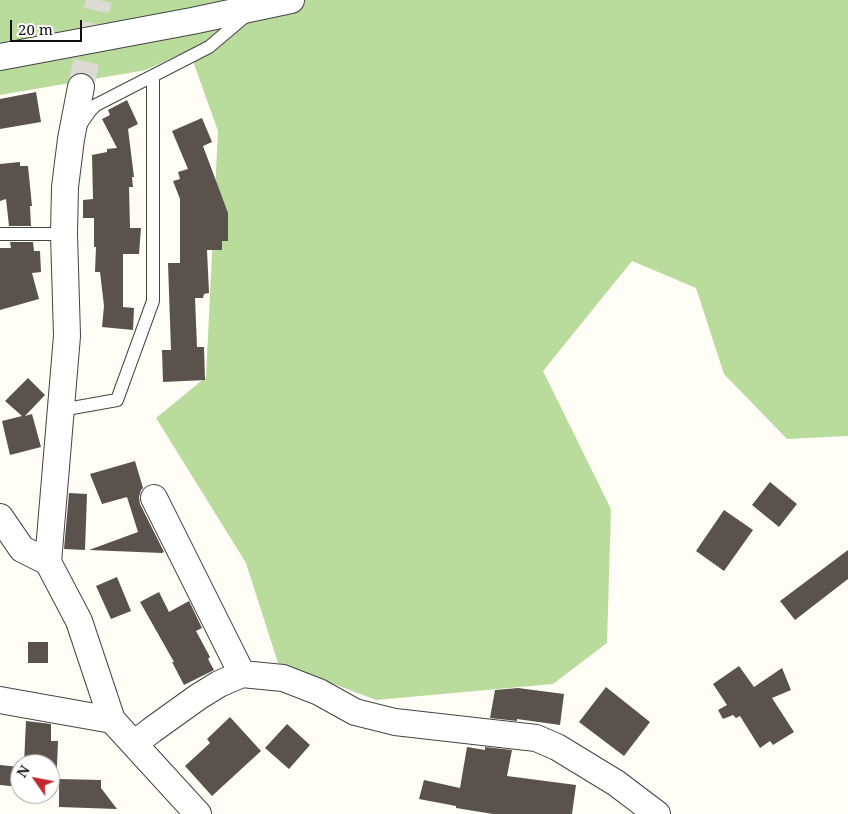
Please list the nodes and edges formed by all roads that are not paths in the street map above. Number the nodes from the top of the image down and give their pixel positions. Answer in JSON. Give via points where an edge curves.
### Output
{"nodes":[{"id":1,"x":291,"y":0,"type":"edge"},
{"id":2,"x":256,"y":7,"type":"junction"},
{"id":3,"x":0,"y":57,"type":"edge"},
{"id":4,"x":153,"y":77,"type":"junction"},
{"id":5,"x":81,"y":87,"type":"tunnel mouth"},
{"id":6,"x":71,"y":139,"type":"junction"},
{"id":7,"x":0,"y":234,"type":"edge"},
{"id":8,"x":64,"y":234,"type":"junction"},
{"id":9,"x":61,"y":410,"type":"junction"},
{"id":10,"x":154,"y":498,"type":"dead end"},
{"id":11,"x":0,"y":517,"type":"edge"},
{"id":12,"x":48,"y":562,"type":"junction"},
{"id":13,"x":242,"y":674,"type":"junction"},
{"id":14,"x":0,"y":700,"type":"edge"},
{"id":15,"x":112,"y":720,"type":"junction"},
{"id":16,"x":134,"y":744,"type":"junction"},
{"id":17,"x":198,"y":814,"type":"edge"},
{"id":18,"x":657,"y":814,"type":"edge"}],
"edges":[{"from":1,"to":2,"type":"street"},
{"from":2,"to":3,"type":"street"},
{"from":2,"to":4,"type":"lane","via":[[209,47]]},
{"from":4,"to":6,"type":"lane","via":[[96,105]]},
{"from":4,"to":9,"type":"lane","via":[[154,301],[117,400]]},
{"from":5,"to":6,"type":"street"},
{"from":6,"to":8,"type":"street"},
{"from":7,"to":8,"type":"lane"},
{"from":8,"to":9,"type":"street","via":[[67,336]]},
{"from":9,"to":12,"type":"street"},
{"from":10,"to":13,"type":"street"},
{"from":11,"to":12,"type":"street","via":[[22,549]]},
{"from":12,"to":15,"type":"street","via":[[79,621]]},
{"from":13,"to":16,"type":"street","via":[[198,697]]},
{"from":13,"to":18,"type":"street","via":[[283,678],[319,692],[355,712],[395,722],[536,738],[558,747],[616,783]]},
{"from":14,"to":15,"type":"street"},
{"from":15,"to":16,"type":"street"},
{"from":16,"to":17,"type":"street"}]}
